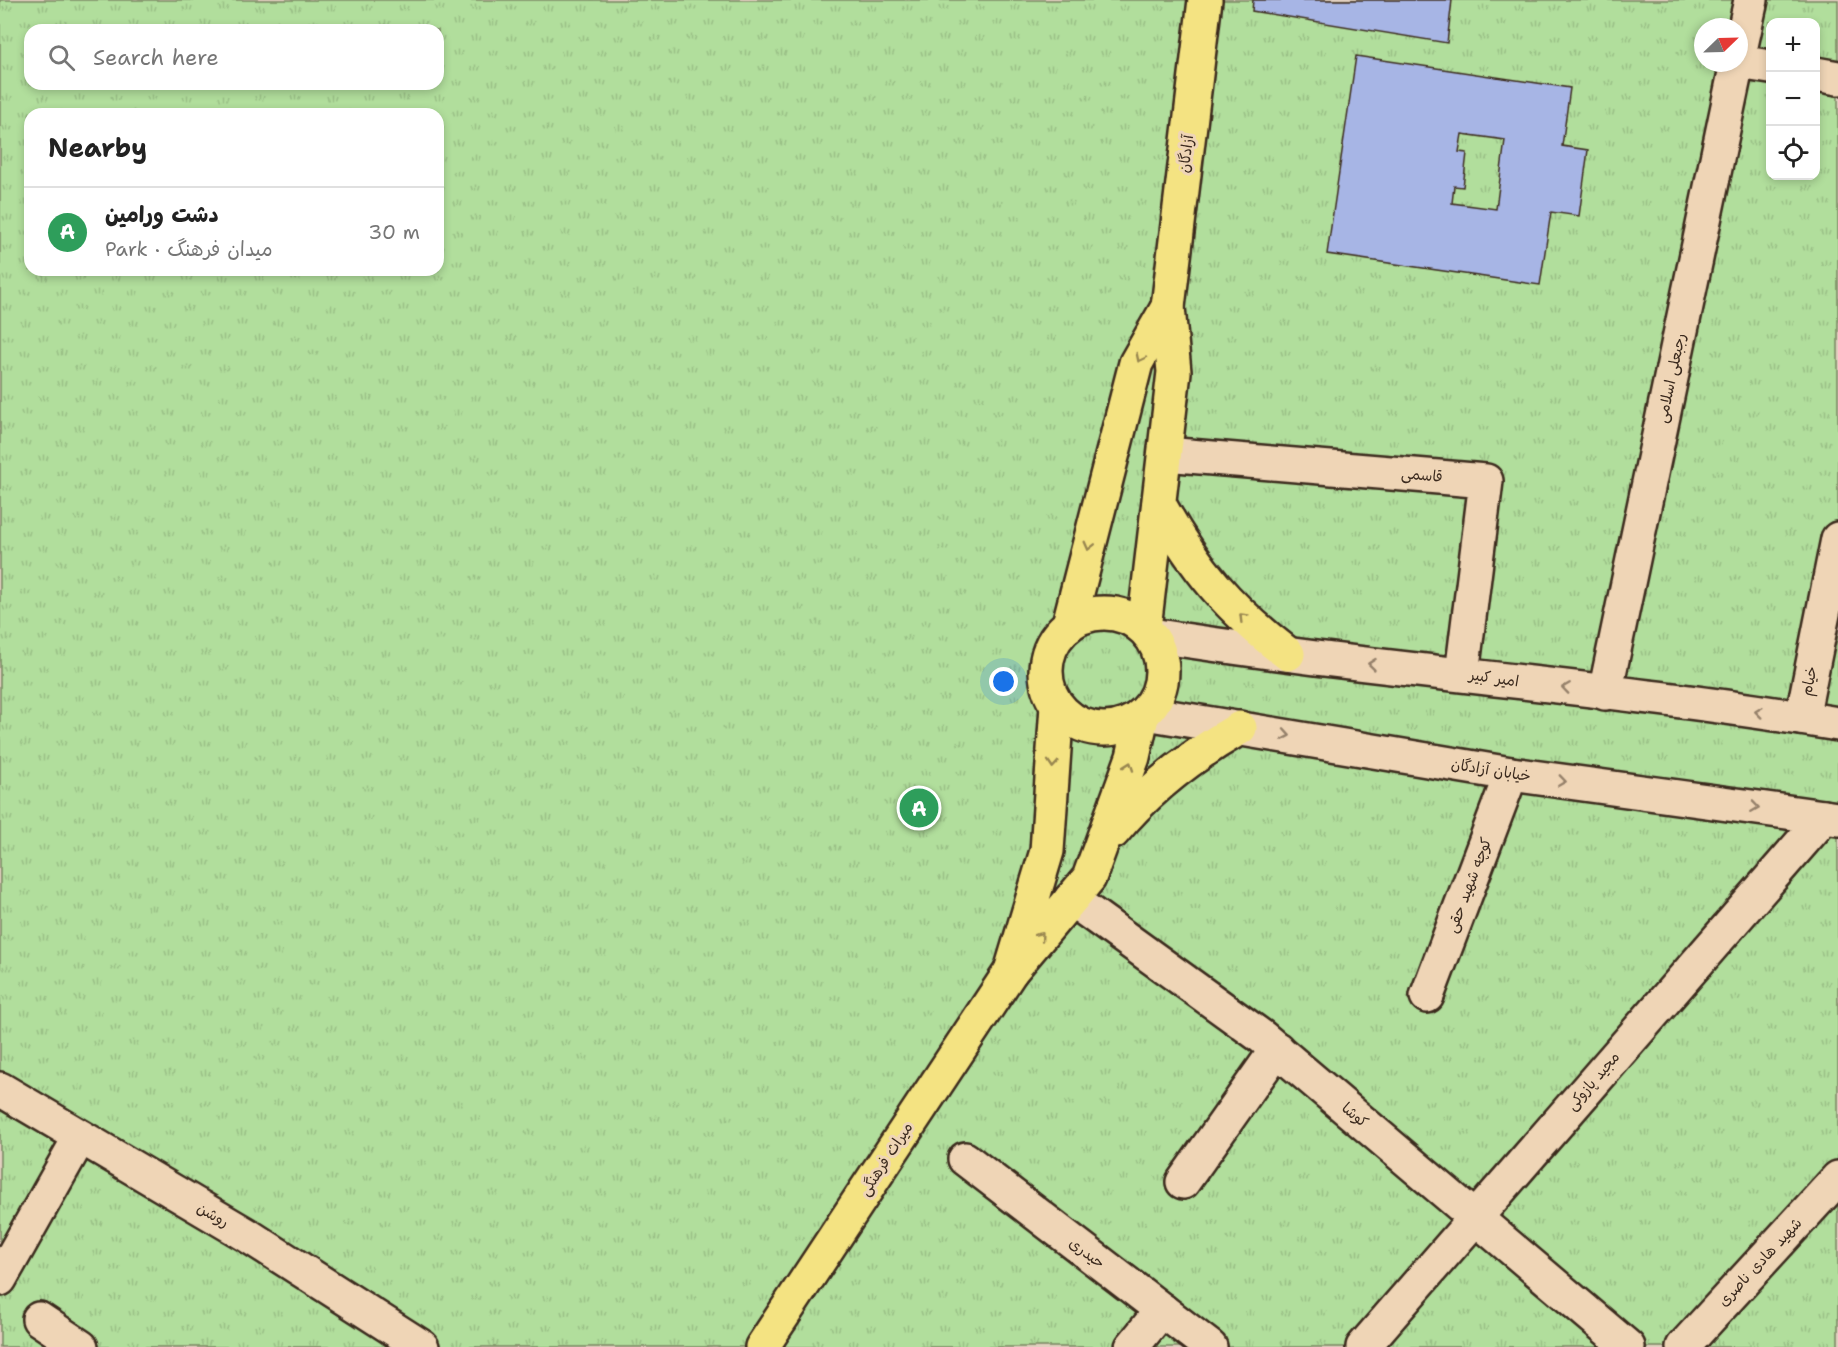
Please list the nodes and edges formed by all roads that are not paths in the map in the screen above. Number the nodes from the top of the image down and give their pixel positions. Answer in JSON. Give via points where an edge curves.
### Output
{"nodes":[{"id":1,"x":1205,"y":0,"type":"edge"},
{"id":2,"x":1750,"y":0,"type":"edge"},
{"id":3,"x":1746,"y":18,"type":"edge"},
{"id":4,"x":1748,"y":64,"type":"edge"},
{"id":5,"x":1766,"y":66,"type":"edge"},
{"id":6,"x":1736,"y":72,"type":"edge"},
{"id":7,"x":1820,"y":75,"type":"edge"},
{"id":8,"x":1838,"y":78,"type":"edge"},
{"id":9,"x":1168,"y":307,"type":"junction"},
{"id":10,"x":1165,"y":454,"type":"junction"},
{"id":11,"x":1160,"y":504,"type":"junction"},
{"id":12,"x":1838,"y":539,"type":"edge"},
{"id":13,"x":1069,"y":624,"type":"junction"},
{"id":14,"x":1147,"y":631,"type":"junction"},
{"id":15,"x":1288,"y":654,"type":"junction"},
{"id":16,"x":1461,"y":674,"type":"junction"},
{"id":17,"x":1605,"y":693,"type":"junction"},
{"id":18,"x":1057,"y":706,"type":"junction"},
{"id":19,"x":1144,"y":715,"type":"junction"},
{"id":20,"x":1802,"y":718,"type":"junction"},
{"id":21,"x":1838,"y":724,"type":"edge"},
{"id":22,"x":1240,"y":728,"type":"junction"},
{"id":23,"x":1511,"y":774,"type":"junction"},
{"id":24,"x":1831,"y":818,"type":"edge"},
{"id":25,"x":1102,"y":844,"type":"junction"},
{"id":26,"x":1071,"y":899,"type":"junction"},
{"id":27,"x":1011,"y":971,"type":"junction"},
{"id":28,"x":1427,"y":996,"type":"dead end"},
{"id":29,"x":1277,"y":1049,"type":"junction"},
{"id":30,"x":0,"y":1089,"type":"edge"},
{"id":31,"x":80,"y":1137,"type":"junction"},
{"id":32,"x":965,"y":1159,"type":"dead end"},
{"id":33,"x":1838,"y":1178,"type":"edge"},
{"id":34,"x":1183,"y":1182,"type":"dead end"},
{"id":35,"x":1475,"y":1216,"type":"junction"},
{"id":36,"x":0,"y":1279,"type":"edge"},
{"id":37,"x":1162,"y":1310,"type":"junction"},
{"id":38,"x":39,"y":1319,"type":"dead end"},
{"id":39,"x":81,"y":1347,"type":"edge"},
{"id":40,"x":422,"y":1347,"type":"edge"},
{"id":41,"x":762,"y":1347,"type":"edge"},
{"id":42,"x":1132,"y":1347,"type":"edge"},
{"id":43,"x":1210,"y":1347,"type":"edge"},
{"id":44,"x":1363,"y":1347,"type":"edge"},
{"id":45,"x":1628,"y":1347,"type":"edge"},
{"id":46,"x":1683,"y":1347,"type":"edge"}],
"edges":[{"from":1,"to":9,"type":"main road","name":"آزادگان"},
{"from":2,"to":3,"type":"street"},
{"from":4,"to":5,"type":"street"},
{"from":6,"to":17,"type":"street","name":"رجبعلی اسلامی"},
{"from":7,"to":8,"type":"street"},
{"from":9,"to":10,"type":"main road","via":[[1174,372]]},
{"from":9,"to":13,"type":"main road","one_way":true,"via":[[1136,363]]},
{"from":10,"to":11,"type":"main road"},
{"from":10,"to":16,"type":"street","name":"قاسمی","via":[[1486,481]]},
{"from":11,"to":14,"type":"main road"},
{"from":15,"to":11,"type":"main road","one_way":true,"via":[[1248,624],[1214,588],[1184,548]]},
{"from":12,"to":20,"type":"street","name":"خیام"},
{"from":13,"to":14,"type":"main road","via":[[1083,616],[1115,613]]},
{"from":13,"to":18,"type":"main road","via":[[1048,654],[1049,689]]},
{"from":14,"to":15,"type":"street","name":"امیر کبیر"},
{"from":14,"to":19,"type":"main road","via":[[1159,650],[1163,667],[1156,699]]},
{"from":16,"to":15,"type":"street","name":"امیر کبیر","one_way":true},
{"from":17,"to":16,"type":"street","name":"امیر کبیر","one_way":true},
{"from":20,"to":17,"type":"street","name":"امیر کبیر","one_way":true},
{"from":18,"to":19,"type":"main road","via":[[1070,719],[1088,728],[1107,730],[1125,726]]},
{"from":18,"to":27,"type":"main road","one_way":true,"via":[[1047,851]]},
{"from":19,"to":22,"type":"street","name":"خیابان آزادگان"},
{"from":25,"to":19,"type":"main road","one_way":true},
{"from":20,"to":21,"type":"street","name":"امیر کبیر"},
{"from":22,"to":23,"type":"street","name":"خیابان آزادگان","one_way":true},
{"from":22,"to":25,"type":"main road","via":[[1164,778]]},
{"from":23,"to":24,"type":"street","name":"خیابان آزادگان","one_way":true},
{"from":23,"to":28,"type":"street","name":"کوچه شهید حقی"},
{"from":24,"to":35,"type":"street","name":"مجید پازوکی"},
{"from":25,"to":26,"type":"main road","via":[[1089,878]]},
{"from":27,"to":26,"type":"main road","one_way":true},
{"from":26,"to":29,"type":"street","name":"کوشا"},
{"from":27,"to":41,"type":"main road","name":"میراث فرهنگی"},
{"from":29,"to":34,"type":"street"},
{"from":29,"to":35,"type":"street","name":"کوشا"},
{"from":30,"to":31,"type":"street","name":"روشن"},
{"from":31,"to":36,"type":"street"},
{"from":31,"to":40,"type":"street","name":"روشن","via":[[247,1234]]},
{"from":32,"to":37,"type":"street","name":"حیدری"},
{"from":33,"to":46,"type":"street","name":"شهید هادی ناصری"},
{"from":35,"to":44,"type":"street","name":"مجید پازوکی"},
{"from":35,"to":45,"type":"street","name":"کوشا"},
{"from":37,"to":42,"type":"street"},
{"from":37,"to":43,"type":"street","name":"حیدری"},
{"from":38,"to":39,"type":"street"}]}
